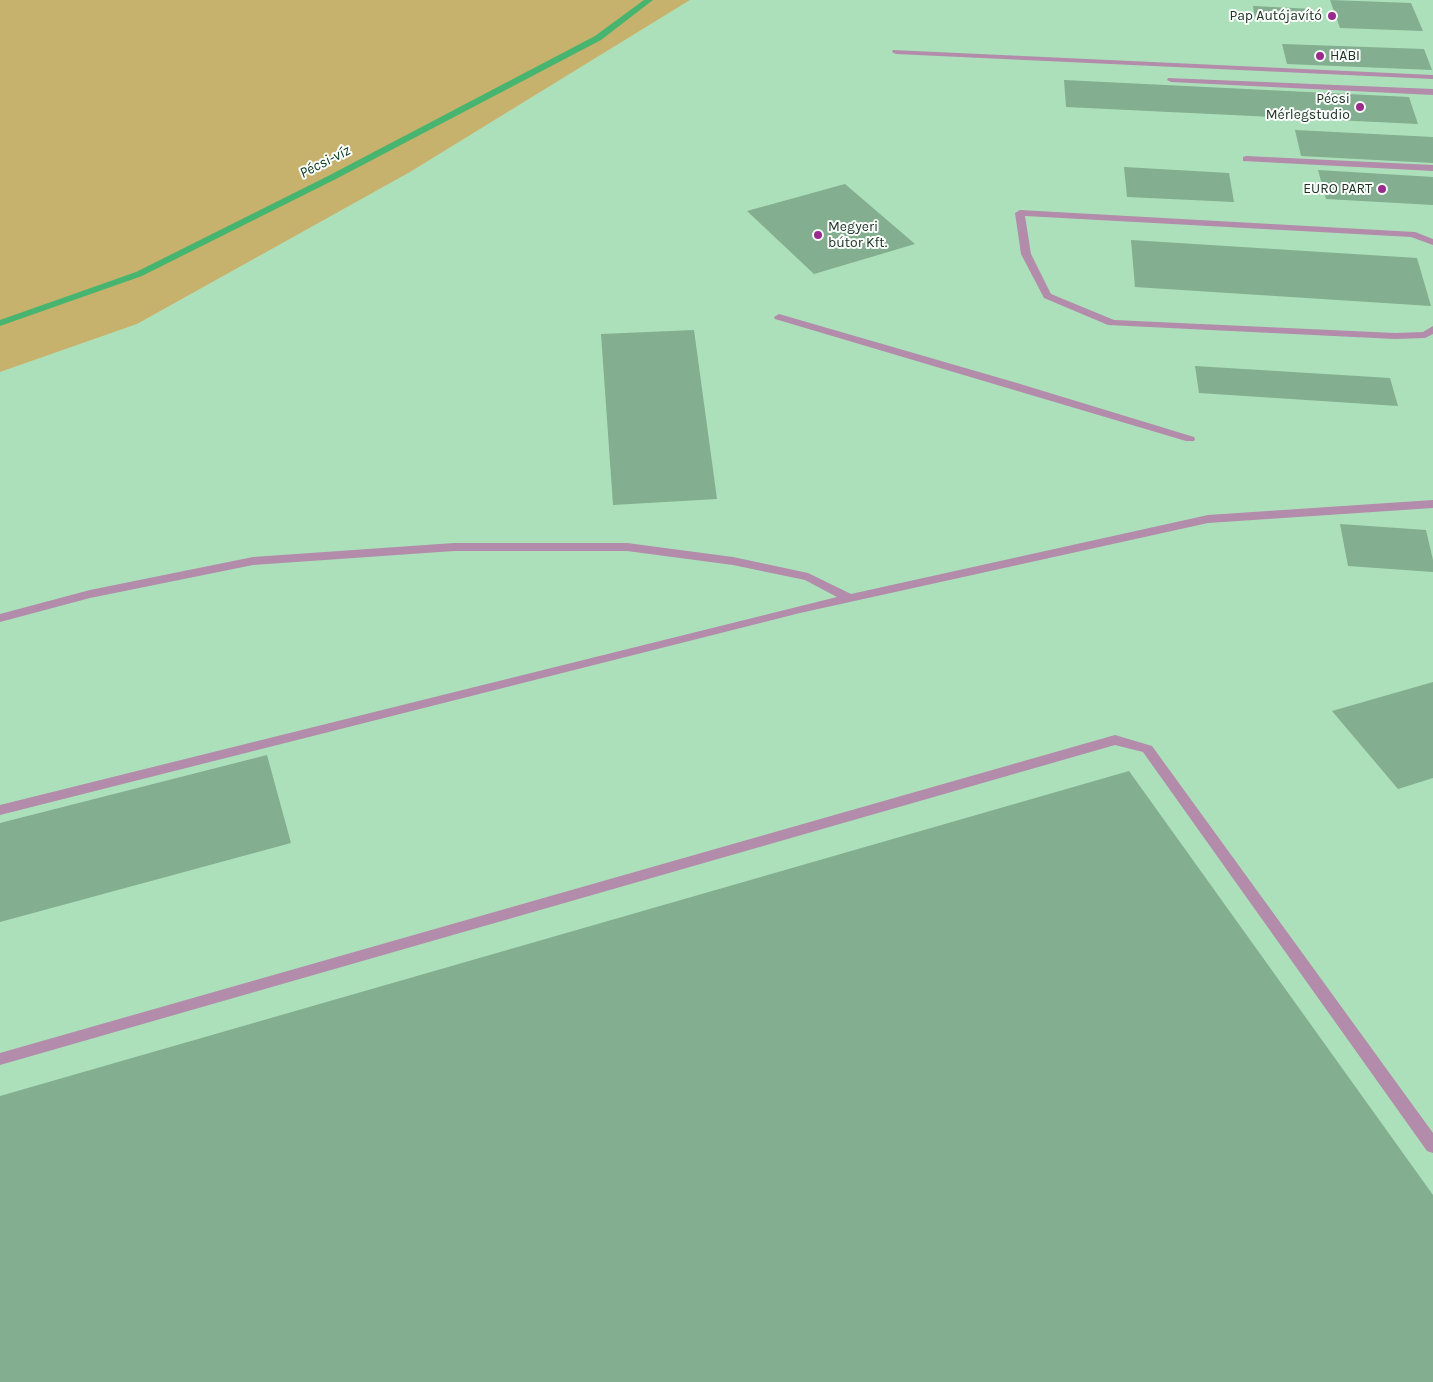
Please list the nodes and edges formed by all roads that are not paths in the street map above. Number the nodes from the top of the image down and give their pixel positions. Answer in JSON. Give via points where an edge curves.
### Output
{"nodes":[{"id":1,"x":896,"y":52,"type":"dead end"},
{"id":2,"x":1433,"y":77,"type":"edge"},
{"id":3,"x":1171,"y":80,"type":"dead end"},
{"id":4,"x":1433,"y":92,"type":"edge"},
{"id":5,"x":1246,"y":159,"type":"dead end"},
{"id":6,"x":1433,"y":168,"type":"edge"},
{"id":7,"x":1433,"y":242,"type":"edge"},
{"id":8,"x":779,"y":317,"type":"dead end"},
{"id":9,"x":1433,"y":329,"type":"edge"},
{"id":10,"x":1190,"y":439,"type":"dead end"},
{"id":11,"x":1433,"y":504,"type":"edge"},
{"id":12,"x":849,"y":598,"type":"junction"},
{"id":13,"x":0,"y":618,"type":"edge"},
{"id":14,"x":0,"y":810,"type":"edge"},
{"id":15,"x":0,"y":1058,"type":"edge"},
{"id":16,"x":1433,"y":1146,"type":"edge"}],
"edges":[{"from":1,"to":2,"type":"lane"},
{"from":3,"to":4,"type":"lane"},
{"from":5,"to":6,"type":"lane"},
{"from":7,"to":9,"type":"lane","via":[[1412,234],[1020,213],[1026,254],[1047,296],[1112,323],[1396,336],[1425,334]]},
{"from":8,"to":10,"type":"lane"},
{"from":11,"to":12,"type":"lane","via":[[1208,519]]},
{"from":12,"to":13,"type":"lane","via":[[808,577],[733,562],[627,547],[454,547],[253,561],[90,594]]},
{"from":12,"to":14,"type":"lane"},
{"from":15,"to":16,"type":"lane","via":[[1115,740],[1147,749]]}]}
